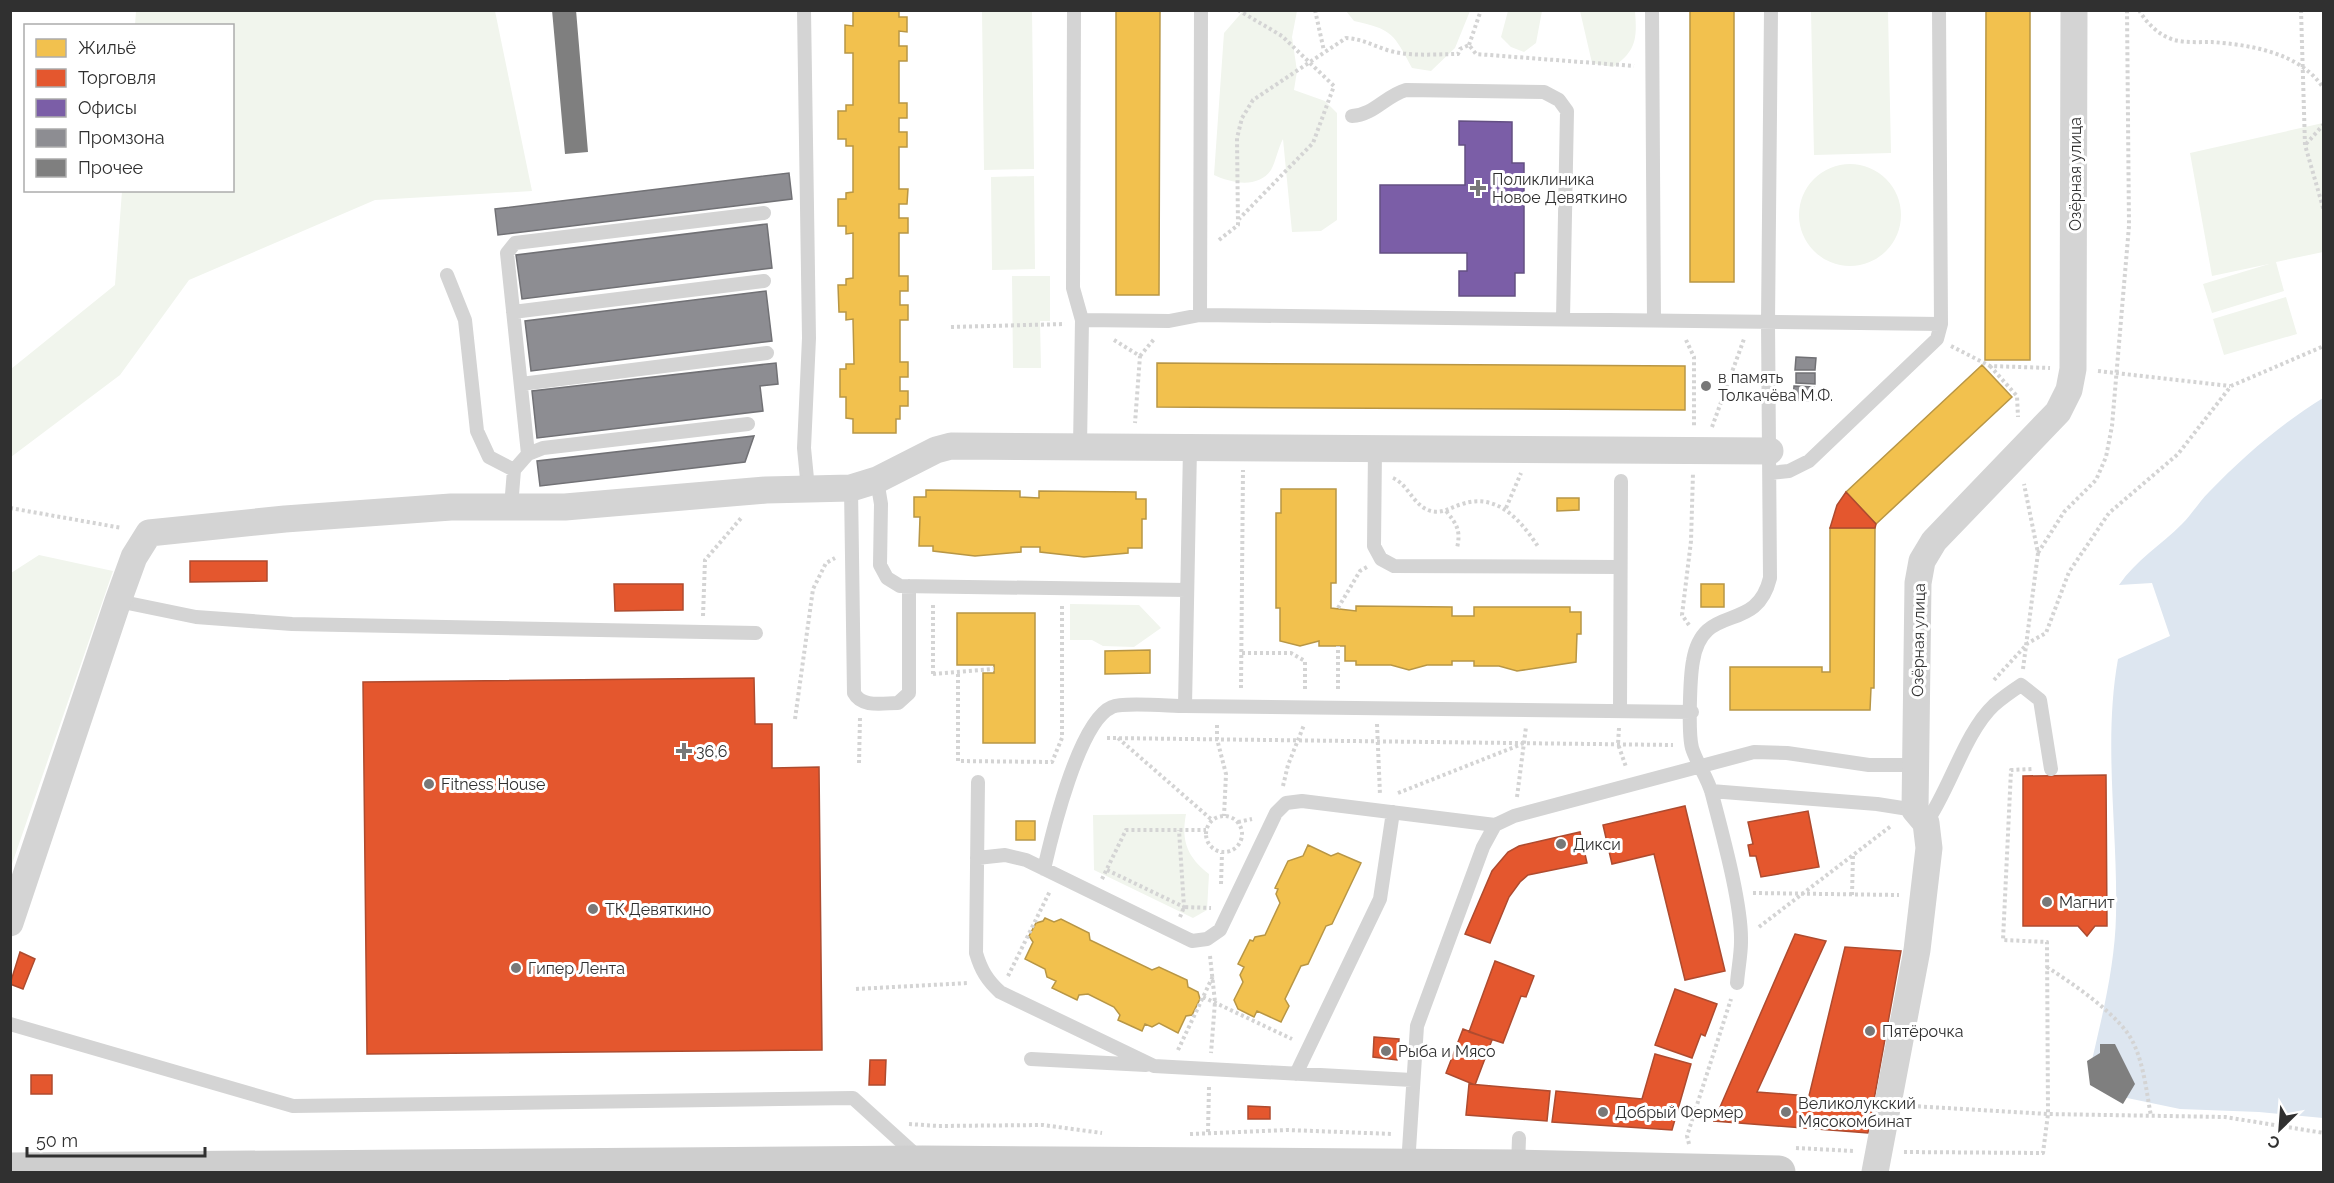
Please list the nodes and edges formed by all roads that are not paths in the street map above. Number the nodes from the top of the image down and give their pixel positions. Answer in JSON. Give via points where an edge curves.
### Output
{"nodes":[{"id":1,"x":804,"y":10,"type":"edge"},
{"id":2,"x":1074,"y":10,"type":"edge"},
{"id":3,"x":1201,"y":10,"type":"edge"},
{"id":4,"x":1652,"y":10,"type":"edge"},
{"id":5,"x":1771,"y":10,"type":"edge"},
{"id":6,"x":1939,"y":10,"type":"edge"},
{"id":7,"x":2074,"y":10,"type":"edge"},
{"id":8,"x":1352,"y":116,"type":"dead end"},
{"id":9,"x":764,"y":213,"type":"dead end"},
{"id":10,"x":447,"y":275,"type":"dead end"},
{"id":11,"x":764,"y":281,"type":"dead end"},
{"id":12,"x":513,"y":312,"type":"junction"},
{"id":13,"x":1200,"y":315,"type":"junction"},
{"id":14,"x":1563,"y":319,"type":"junction"},
{"id":15,"x":1082,"y":320,"type":"junction"},
{"id":16,"x":1654,"y":320,"type":"junction"},
{"id":17,"x":1768,"y":322,"type":"junction"},
{"id":18,"x":1941,"y":324,"type":"junction"},
{"id":19,"x":767,"y":353,"type":"dead end"},
{"id":20,"x":521,"y":384,"type":"junction"},
{"id":21,"x":748,"y":424,"type":"dead end"},
{"id":22,"x":1080,"y":447,"type":"junction"},
{"id":23,"x":1190,"y":448,"type":"junction"},
{"id":24,"x":1375,"y":449,"type":"junction"},
{"id":25,"x":528,"y":454,"type":"junction"},
{"id":26,"x":1770,"y":462,"type":"junction"},
{"id":27,"x":514,"y":470,"type":"junction"},
{"id":28,"x":877,"y":480,"type":"junction"},
{"id":29,"x":1621,"y":481,"type":"dead end"},
{"id":30,"x":851,"y":488,"type":"junction"},
{"id":31,"x":808,"y":489,"type":"junction"},
{"id":32,"x":511,"y":507,"type":"junction"},
{"id":33,"x":1619,"y":567,"type":"junction"},
{"id":34,"x":909,"y":586,"type":"junction"},
{"id":35,"x":1187,"y":590,"type":"junction"},
{"id":36,"x":118,"y":602,"type":"junction"},
{"id":37,"x":756,"y":633,"type":"dead end"},
{"id":38,"x":1185,"y":706,"type":"junction"},
{"id":39,"x":1620,"y":711,"type":"junction"},
{"id":40,"x":1692,"y":712,"type":"junction"},
{"id":41,"x":1916,"y":765,"type":"junction"},
{"id":42,"x":1699,"y":767,"type":"junction"},
{"id":43,"x":2051,"y":769,"type":"road end"},
{"id":44,"x":978,"y":782,"type":"dead end"},
{"id":45,"x":1711,"y":791,"type":"junction"},
{"id":46,"x":1393,"y":812,"type":"junction"},
{"id":47,"x":1913,"y":818,"type":"junction"},
{"id":48,"x":1495,"y":825,"type":"junction"},
{"id":49,"x":977,"y":858,"type":"junction"},
{"id":50,"x":1044,"y":869,"type":"junction"},
{"id":51,"x":10,"y":923,"type":"edge"},
{"id":52,"x":1737,"y":983,"type":"road end"},
{"id":53,"x":10,"y":1024,"type":"edge"},
{"id":54,"x":1030,"y":1059,"type":"dead end"},
{"id":55,"x":1154,"y":1066,"type":"junction"},
{"id":56,"x":1296,"y":1074,"type":"junction"},
{"id":57,"x":1412,"y":1080,"type":"junction"},
{"id":58,"x":1518,"y":1159,"type":"edge"},
{"id":59,"x":922,"y":1162,"type":"junction"},
{"id":60,"x":1408,"y":1165,"type":"junction"},
{"id":61,"x":15,"y":1167,"type":"edge"},
{"id":62,"x":730,"y":1169,"type":"edge"},
{"id":63,"x":1779,"y":1173,"type":"edge"},
{"id":64,"x":1875,"y":1173,"type":"edge"}],
"edges":[{"from":1,"to":31,"type":"lane","via":[[809,338],[804,448]]},
{"from":2,"to":15,"type":"lane","via":[[1073,288]]},
{"from":3,"to":13,"type":"lane"},
{"from":4,"to":16,"type":"lane"},
{"from":5,"to":17,"type":"lane"},
{"from":6,"to":18,"type":"lane"},
{"from":7,"to":41,"type":"street","name":"Озёрная улица","via":[[2073,369],[2069,390],[2058,412],[1934,541],[1922,561],[1918,583]]},
{"from":8,"to":14,"type":"lane","via":[[1365,116],[1393,94],[1406,90],[1544,92],[1559,100],[1567,111]]},
{"from":9,"to":12,"type":"lane","via":[[515,243],[507,253]]},
{"from":10,"to":27,"type":"lane","via":[[465,320],[477,431],[489,457]]},
{"from":11,"to":12,"type":"lane"},
{"from":12,"to":20,"type":"lane"},
{"from":13,"to":14,"type":"lane"},
{"from":13,"to":15,"type":"lane","via":[[1169,321]]},
{"from":14,"to":16,"type":"lane"},
{"from":15,"to":22,"type":"lane"},
{"from":16,"to":17,"type":"lane"},
{"from":17,"to":18,"type":"lane"},
{"from":17,"to":26,"type":"lane"},
{"from":18,"to":26,"type":"lane","via":[[1937,339],[1809,461],[1788,471]]},
{"from":19,"to":20,"type":"lane"},
{"from":20,"to":25,"type":"lane"},
{"from":21,"to":25,"type":"lane","via":[[543,448]]},
{"from":22,"to":23,"type":"street"},
{"from":22,"to":28,"type":"street","via":[[951,446]]},
{"from":23,"to":24,"type":"street"},
{"from":23,"to":35,"type":"lane"},
{"from":24,"to":26,"type":"street","via":[[1698,451]]},
{"from":24,"to":33,"type":"lane","via":[[1374,546],[1381,559],[1394,566]]},
{"from":25,"to":27,"type":"lane"},
{"from":26,"to":40,"type":"lane","via":[[1770,578],[1766,593],[1758,606],[1715,623],[1698,638],[1692,663]]},
{"from":27,"to":32,"type":"lane"},
{"from":28,"to":30,"type":"street"},
{"from":28,"to":34,"type":"lane","via":[[881,504],[880,565],[887,578],[900,586]]},
{"from":29,"to":33,"type":"lane"},
{"from":30,"to":31,"type":"street"},
{"from":30,"to":34,"type":"lane","via":[[854,693],[864,703],[898,703],[909,693]]},
{"from":31,"to":32,"type":"street","via":[[565,507]]},
{"from":32,"to":36,"type":"street","via":[[427,508],[149,533],[134,557]]},
{"from":33,"to":39,"type":"lane"},
{"from":34,"to":35,"type":"lane"},
{"from":35,"to":38,"type":"lane"},
{"from":36,"to":37,"type":"lane","via":[[196,617],[292,624]]},
{"from":36,"to":51,"type":"street"},
{"from":38,"to":39,"type":"lane"},
{"from":38,"to":50,"type":"lane","via":[[1114,706],[1099,714],[1063,791]]},
{"from":39,"to":40,"type":"lane"},
{"from":40,"to":42,"type":"lane","via":[[1691,745]]},
{"from":41,"to":42,"type":"lane","via":[[1869,765],[1754,752]]},
{"from":41,"to":47,"type":"street","name":"Озёрная улица"},
{"from":42,"to":45,"type":"lane"},
{"from":42,"to":48,"type":"lane","via":[[1514,816]]},
{"from":43,"to":47,"type":"lane","via":[[2040,700],[2021,685],[1993,706],[1965,749],[1940,803]]},
{"from":44,"to":49,"type":"lane"},
{"from":45,"to":47,"type":"lane","via":[[1877,804]]},
{"from":45,"to":52,"type":"lane","via":[[1742,940]]},
{"from":46,"to":48,"type":"lane"},
{"from":46,"to":50,"type":"lane","via":[[1302,801],[1286,803],[1276,813],[1220,930],[1208,939],[1192,940]]},
{"from":46,"to":56,"type":"lane","via":[[1380,899]]},
{"from":47,"to":64,"type":"street","name":"Озёрная улица","via":[[1929,848],[1917,950]]},
{"from":48,"to":57,"type":"lane","via":[[1483,847],[1419,1020]]},
{"from":49,"to":50,"type":"lane","via":[[1005,855]]},
{"from":49,"to":55,"type":"lane","via":[[976,953],[988,981],[1000,993]]},
{"from":53,"to":59,"type":"lane","via":[[293,1106],[853,1098]]},
{"from":54,"to":55,"type":"lane"},
{"from":55,"to":56,"type":"lane"},
{"from":56,"to":57,"type":"lane"},
{"from":57,"to":60,"type":"lane"},
{"from":58,"to":60,"type":"main road"},
{"from":58,"to":63,"type":"main road"},
{"from":59,"to":60,"type":"main road"},
{"from":59,"to":62,"type":"main road"},
{"from":61,"to":62,"type":"main road"}]}
